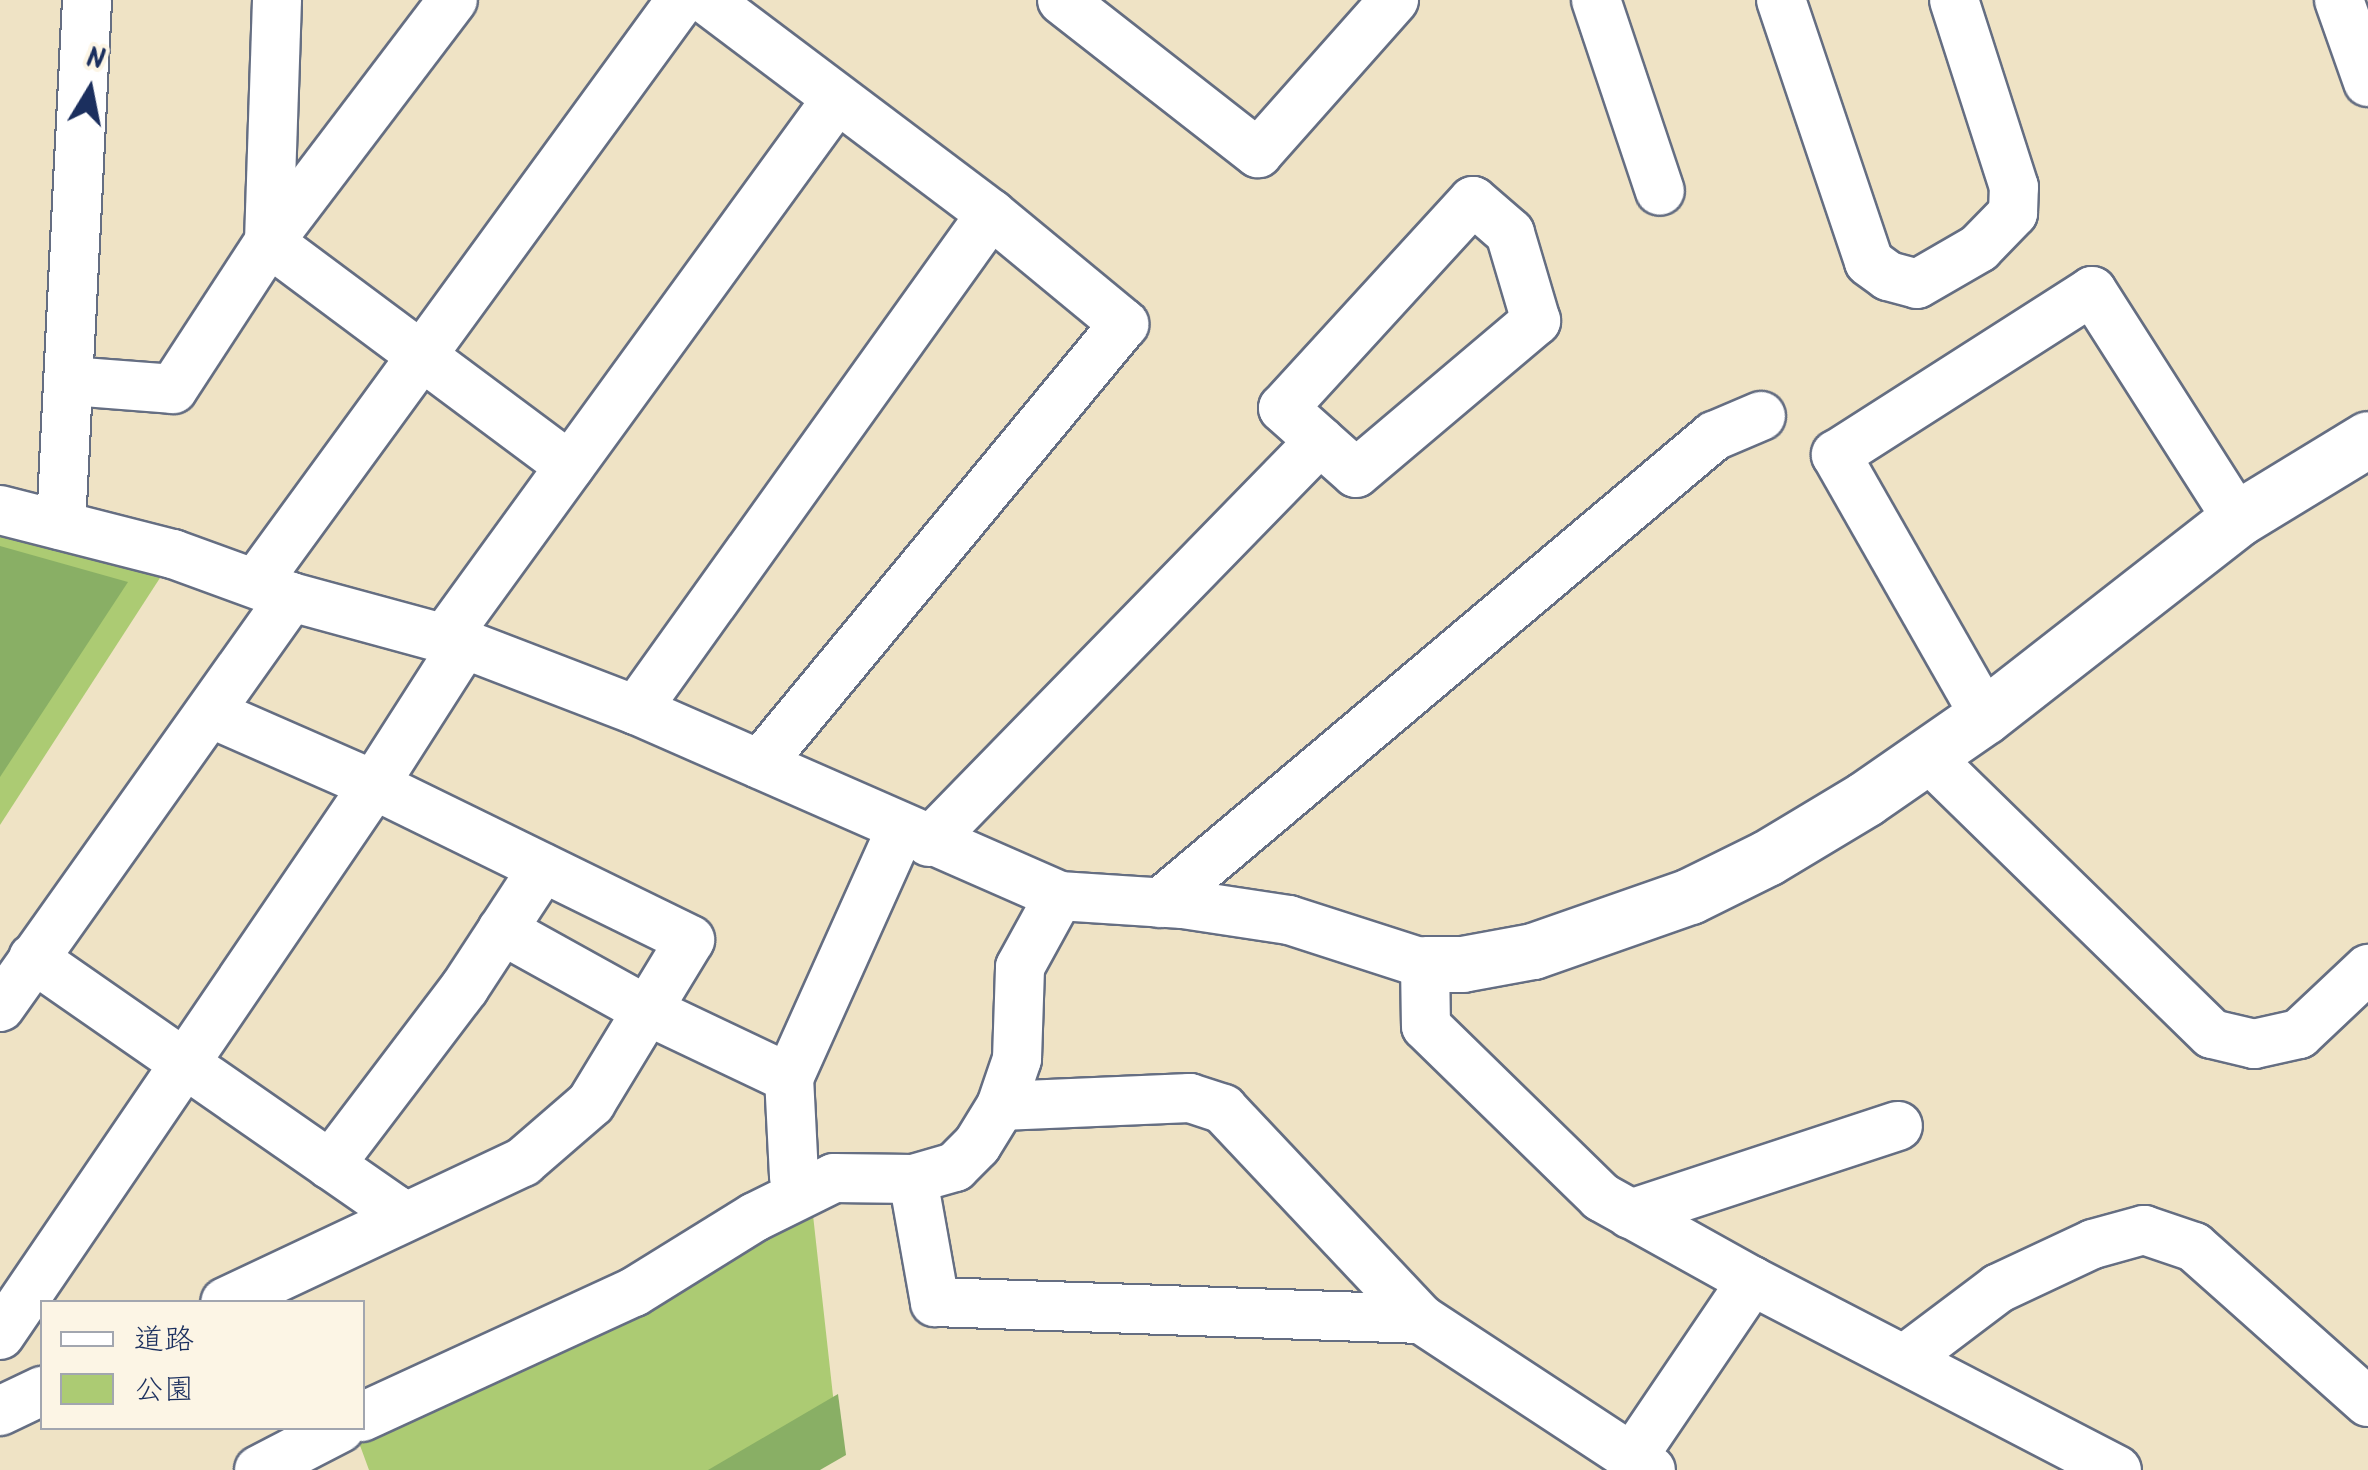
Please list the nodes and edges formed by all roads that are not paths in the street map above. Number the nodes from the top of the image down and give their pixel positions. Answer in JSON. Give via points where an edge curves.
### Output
{"nodes":[{"id":1,"x":87,"y":0,"type":"edge"},
{"id":2,"x":278,"y":0,"type":"edge"},
{"id":3,"x":453,"y":0,"type":"edge"},
{"id":4,"x":681,"y":0,"type":"edge"},
{"id":5,"x":707,"y":0,"type":"edge"},
{"id":6,"x":1062,"y":0,"type":"edge"},
{"id":7,"x":1394,"y":0,"type":"edge"},
{"id":8,"x":1596,"y":0,"type":"edge"},
{"id":9,"x":1781,"y":0,"type":"edge"},
{"id":10,"x":1954,"y":0,"type":"edge"},
{"id":11,"x":2340,"y":0,"type":"edge"},
{"id":12,"x":2368,"y":82,"type":"edge"},
{"id":13,"x":836,"y":100,"type":"junction"},
{"id":14,"x":1660,"y":191,"type":"dead end"},
{"id":15,"x":991,"y":214,"type":"junction"},
{"id":16,"x":269,"y":242,"type":"junction"},
{"id":17,"x":418,"y":355,"type":"junction"},
{"id":18,"x":70,"y":381,"type":"junction"},
{"id":19,"x":1761,"y":416,"type":"dead end"},
{"id":20,"x":2368,"y":440,"type":"edge"},
{"id":21,"x":1320,"y":441,"type":"junction"},
{"id":22,"x":570,"y":466,"type":"junction"},
{"id":23,"x":0,"y":510,"type":"edge"},
{"id":24,"x":2237,"y":520,"type":"junction"},
{"id":25,"x":62,"y":525,"type":"junction"},
{"id":26,"x":274,"y":590,"type":"junction"},
{"id":27,"x":454,"y":641,"type":"junction"},
{"id":28,"x":636,"y":710,"type":"junction"},
{"id":29,"x":210,"y":713,"type":"junction"},
{"id":30,"x":1985,"y":716,"type":"junction"},
{"id":31,"x":1927,"y":756,"type":"junction"},
{"id":32,"x":760,"y":764,"type":"junction"},
{"id":33,"x":374,"y":785,"type":"junction"},
{"id":34,"x":915,"y":836,"type":"junction"},
{"id":35,"x":543,"y":868,"type":"junction"},
{"id":36,"x":1059,"y":896,"type":"junction"},
{"id":37,"x":1160,"y":903,"type":"junction"},
{"id":38,"x":502,"y":930,"type":"junction"},
{"id":39,"x":34,"y":958,"type":"junction"},
{"id":40,"x":1425,"y":964,"type":"junction"},
{"id":41,"x":2368,"y":969,"type":"edge"},
{"id":42,"x":0,"y":1007,"type":"edge"},
{"id":43,"x":648,"y":1010,"type":"junction"},
{"id":44,"x":182,"y":1064,"type":"junction"},
{"id":45,"x":788,"y":1078,"type":"junction"},
{"id":46,"x":1002,"y":1106,"type":"junction"},
{"id":47,"x":1898,"y":1126,"type":"dead end"},
{"id":48,"x":330,"y":1165,"type":"junction"},
{"id":49,"x":913,"y":1179,"type":"junction"},
{"id":50,"x":801,"y":1192,"type":"junction"},
{"id":51,"x":1630,"y":1214,"type":"junction"},
{"id":52,"x":400,"y":1218,"type":"junction"},
{"id":53,"x":1752,"y":1281,"type":"junction"},
{"id":54,"x":230,"y":1300,"type":"edge"},
{"id":55,"x":1421,"y":1318,"type":"junction"},
{"id":56,"x":0,"y":1336,"type":"edge"},
{"id":57,"x":1906,"y":1358,"type":"junction"},
{"id":58,"x":40,"y":1392,"type":"edge"},
{"id":59,"x":2368,"y":1402,"type":"edge"},
{"id":60,"x":0,"y":1412,"type":"edge"},
{"id":61,"x":365,"y":1416,"type":"edge"},
{"id":62,"x":336,"y":1430,"type":"edge"},
{"id":63,"x":1641,"y":1464,"type":"edge"},
{"id":64,"x":259,"y":1470,"type":"edge"},
{"id":65,"x":2117,"y":1470,"type":"edge"}],
"edges":[{"from":1,"to":18,"type":"street"},
{"from":2,"to":16,"type":"street"},
{"from":3,"to":16,"type":"street"},
{"from":4,"to":17,"type":"street"},
{"from":5,"to":13,"type":"street"},
{"from":6,"to":7,"type":"street","via":[[1258,153]]},
{"from":8,"to":14,"type":"street"},
{"from":9,"to":10,"type":"street","via":[[1869,262],[1917,284],[1979,248],[2012,213],[2014,187]]},
{"from":11,"to":12,"type":"street"},
{"from":13,"to":15,"type":"street"},
{"from":13,"to":22,"type":"street"},
{"from":15,"to":28,"type":"street"},
{"from":15,"to":32,"type":"street","via":[[1124,324]]},
{"from":16,"to":17,"type":"street"},
{"from":16,"to":18,"type":"street","via":[[173,389]]},
{"from":17,"to":22,"type":"street"},
{"from":17,"to":26,"type":"street"},
{"from":18,"to":25,"type":"street"},
{"from":19,"to":37,"type":"street","via":[[1714,436]]},
{"from":20,"to":24,"type":"street"},
{"from":21,"to":21,"type":"street","via":[[1283,408],[1473,201],[1510,233],[1536,321],[1356,473]]},
{"from":21,"to":34,"type":"street"},
{"from":22,"to":27,"type":"street"},
{"from":23,"to":25,"type":"street"},
{"from":24,"to":30,"type":"street"},
{"from":24,"to":30,"type":"street","via":[[2092,292],[1836,455]]},
{"from":25,"to":26,"type":"street","via":[[174,554]]},
{"from":26,"to":27,"type":"street"},
{"from":26,"to":29,"type":"street"},
{"from":27,"to":28,"type":"street"},
{"from":27,"to":33,"type":"street"},
{"from":28,"to":32,"type":"street"},
{"from":29,"to":33,"type":"street"},
{"from":29,"to":39,"type":"street"},
{"from":30,"to":31,"type":"street"},
{"from":31,"to":40,"type":"street","via":[[1767,858],[1690,896],[1533,952]]},
{"from":31,"to":41,"type":"street","via":[[2212,1034],[2254,1044],[2299,1034]]},
{"from":32,"to":34,"type":"street"},
{"from":33,"to":35,"type":"street"},
{"from":33,"to":44,"type":"street"},
{"from":34,"to":36,"type":"street"},
{"from":34,"to":45,"type":"street"},
{"from":35,"to":38,"type":"street"},
{"from":35,"to":43,"type":"street","via":[[690,940]]},
{"from":36,"to":37,"type":"street"},
{"from":36,"to":46,"type":"street","via":[[1020,967],[1017,1059]]},
{"from":37,"to":40,"type":"street","via":[[1289,920]]},
{"from":38,"to":43,"type":"street"},
{"from":38,"to":48,"type":"street"},
{"from":39,"to":42,"type":"street"},
{"from":39,"to":44,"type":"street"},
{"from":40,"to":51,"type":"street","via":[[1426,1026],[1601,1197]]},
{"from":43,"to":45,"type":"street"},
{"from":43,"to":52,"type":"street","via":[[591,1103],[523,1162]]},
{"from":44,"to":48,"type":"street"},
{"from":44,"to":56,"type":"street"},
{"from":45,"to":50,"type":"street","via":[[794,1176]]},
{"from":46,"to":49,"type":"street","via":[[955,1167]]},
{"from":46,"to":55,"type":"street","via":[[1190,1098],[1223,1108]]},
{"from":47,"to":51,"type":"street"},
{"from":48,"to":52,"type":"street"},
{"from":49,"to":50,"type":"street","via":[[834,1178]]},
{"from":49,"to":55,"type":"street","via":[[935,1302]]},
{"from":50,"to":61,"type":"street","via":[[634,1292]]},
{"from":51,"to":53,"type":"street"},
{"from":52,"to":54,"type":"street"},
{"from":53,"to":57,"type":"street"},
{"from":53,"to":63,"type":"street"},
{"from":55,"to":63,"type":"street"},
{"from":57,"to":59,"type":"street","via":[[2000,1288],[2093,1244],[2144,1230],[2194,1248]]},
{"from":57,"to":65,"type":"street"},
{"from":58,"to":60,"type":"street"},
{"from":62,"to":64,"type":"street"}]}
